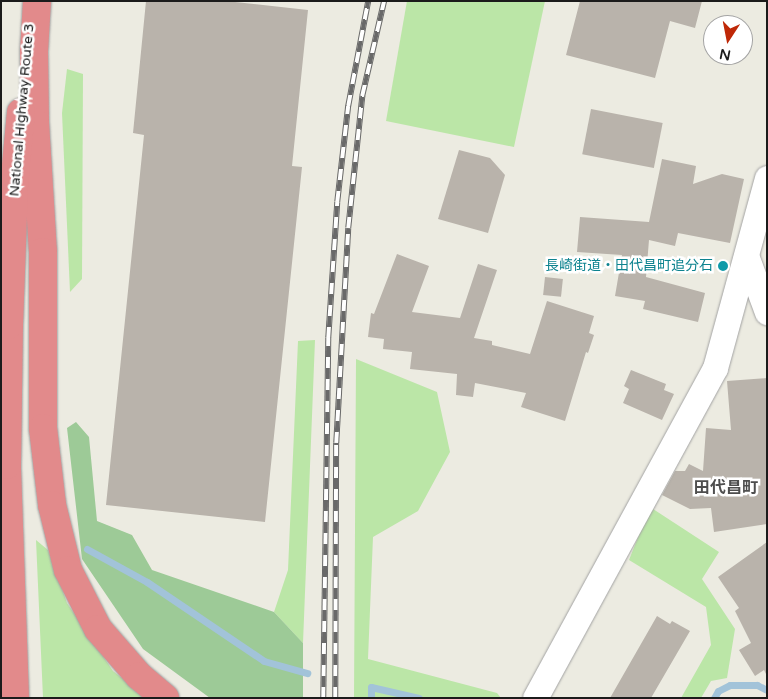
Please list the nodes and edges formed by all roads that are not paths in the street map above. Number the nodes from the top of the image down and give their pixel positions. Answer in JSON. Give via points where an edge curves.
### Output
{"nodes":[{"id":1,"x":35,"y":1,"type":"edge"},
{"id":2,"x":767,"y":178,"type":"edge"},
{"id":3,"x":757,"y":260,"type":"edge"},
{"id":4,"x":767,"y":312,"type":"edge"},
{"id":5,"x":15,"y":698,"type":"edge"},
{"id":6,"x":165,"y":698,"type":"edge"},
{"id":7,"x":535,"y":698,"type":"edge"}],
"edges":[{"from":1,"to":5,"type":"highway","name":"National Highway Route 3","via":[[24,66],[14,186],[8,325],[7,475]]},
{"from":1,"to":6,"type":"highway","via":[[35,122],[43,252],[43,428],[52,505],[68,570],[90,614],[116,652]]},
{"from":2,"to":3,"type":"street"},
{"from":3,"to":4,"type":"street"},
{"from":3,"to":7,"type":"street","via":[[715,368]]}]}
